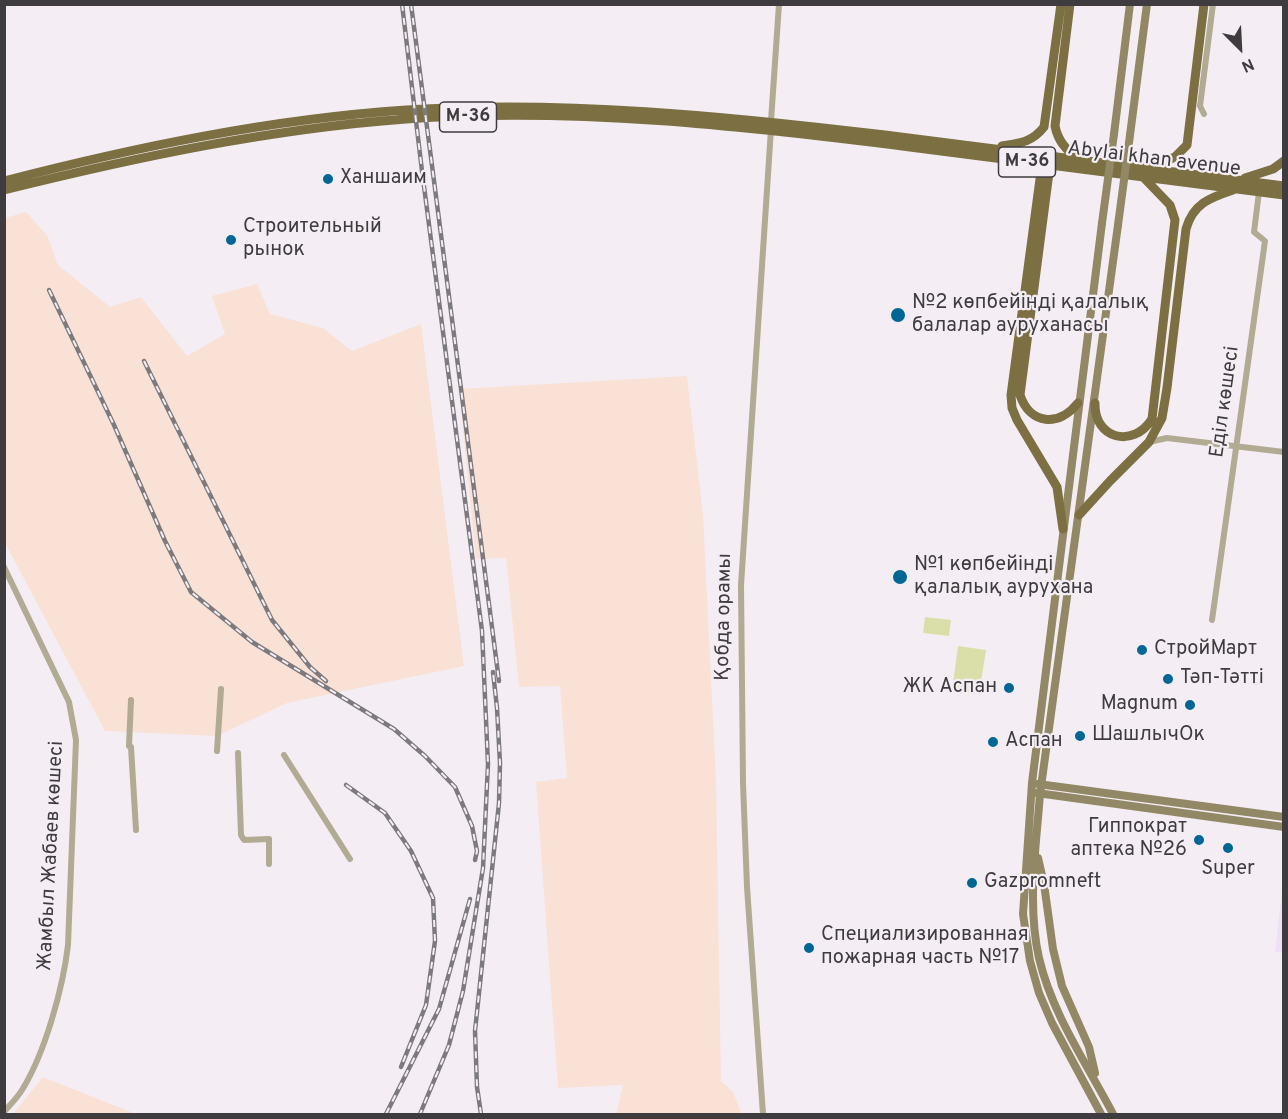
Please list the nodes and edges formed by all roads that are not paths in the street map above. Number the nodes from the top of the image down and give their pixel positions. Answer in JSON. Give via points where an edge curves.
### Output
{"nodes":[{"id":1,"x":779,"y":4,"type":"edge"},
{"id":2,"x":1061,"y":4,"type":"edge"},
{"id":3,"x":1070,"y":4,"type":"edge"},
{"id":4,"x":1130,"y":4,"type":"edge"},
{"id":5,"x":1146,"y":4,"type":"edge"},
{"id":6,"x":1204,"y":4,"type":"edge"},
{"id":7,"x":1213,"y":4,"type":"edge"},
{"id":8,"x":1204,"y":114,"type":"dead end"},
{"id":9,"x":771,"y":125,"type":"junction"},
{"id":10,"x":990,"y":148,"type":"junction"},
{"id":11,"x":1284,"y":161,"type":"edge"},
{"id":12,"x":1093,"y":162,"type":"junction"},
{"id":13,"x":1046,"y":165,"type":"junction"},
{"id":14,"x":1146,"y":173,"type":"junction"},
{"id":15,"x":4,"y":182,"type":"edge"},
{"id":16,"x":1237,"y":185,"type":"junction"},
{"id":17,"x":1284,"y":186,"type":"edge"},
{"id":18,"x":4,"y":190,"type":"edge"},
{"id":19,"x":1258,"y":192,"type":"junction"},
{"id":20,"x":1284,"y":195,"type":"edge"},
{"id":21,"x":1078,"y":403,"type":"junction"},
{"id":22,"x":1095,"y":403,"type":"junction"},
{"id":23,"x":1149,"y":442,"type":"junction"},
{"id":24,"x":1235,"y":446,"type":"junction"},
{"id":25,"x":1284,"y":452,"type":"edge"},
{"id":26,"x":1079,"y":515,"type":"junction"},
{"id":27,"x":1063,"y":529,"type":"junction"},
{"id":28,"x":4,"y":567,"type":"edge"},
{"id":29,"x":1212,"y":621,"type":"dead end"},
{"id":30,"x":221,"y":689,"type":"dead end"},
{"id":31,"x":131,"y":700,"type":"dead end"},
{"id":32,"x":217,"y":751,"type":"dead end"},
{"id":33,"x":238,"y":753,"type":"dead end"},
{"id":34,"x":284,"y":755,"type":"dead end"},
{"id":35,"x":1037,"y":783,"type":"junction"},
{"id":36,"x":1036,"y":793,"type":"junction"},
{"id":37,"x":1284,"y":817,"type":"edge"},
{"id":38,"x":1284,"y":827,"type":"edge"},
{"id":39,"x":136,"y":830,"type":"dead end"},
{"id":40,"x":1036,"y":849,"type":"junction"},
{"id":41,"x":350,"y":859,"type":"dead end"},
{"id":42,"x":269,"y":864,"type":"dead end"},
{"id":43,"x":1098,"y":1085,"type":"junction"},
{"id":44,"x":4,"y":1112,"type":"edge"},
{"id":45,"x":763,"y":1114,"type":"edge"},
{"id":46,"x":1101,"y":1114,"type":"edge"},
{"id":47,"x":1113,"y":1114,"type":"edge"}],
"edges":[{"from":1,"to":9,"type":"street","name":"Қобда орамы"},
{"from":2,"to":10,"type":"main road","via":[[1044,126],[1025,143]]},
{"from":3,"to":12,"type":"main road","via":[[1055,126],[1057,137],[1070,152]]},
{"from":4,"to":21,"type":"main road","bridge":true},
{"from":5,"to":22,"type":"main road","bridge":true},
{"from":6,"to":14,"type":"main road","via":[[1187,145],[1175,157]]},
{"from":7,"to":8,"type":"street","via":[[1200,106]]},
{"from":9,"to":10,"type":"main road","name":"Abylai khan avenue","number":"M-36"},
{"from":9,"to":13,"type":"main road","name":"Abylai khan avenue","number":"M-36"},
{"from":9,"to":15,"type":"main road","number":"M-36","via":[[636,110],[404,110],[178,140]]},
{"from":9,"to":18,"type":"main road","number":"M-36","via":[[549,115],[407,119],[292,131],[168,153]]},
{"from":9,"to":45,"type":"street","name":"Қобда орамы","via":[[741,585],[747,896]]},
{"from":10,"to":12,"type":"main road","name":"Abylai khan avenue","number":"M-36"},
{"from":11,"to":16,"type":"main road"},
{"from":12,"to":14,"type":"main road","name":"Abylai khan avenue","number":"M-36"},
{"from":13,"to":14,"type":"main road","name":"Abylai khan avenue","number":"M-36"},
{"from":13,"to":21,"type":"main road","via":[[1020,395],[1030,412],[1053,420],[1066,416]]},
{"from":13,"to":27,"type":"main road","via":[[1011,395],[1017,420],[1057,487]]},
{"from":14,"to":16,"type":"main road","name":"Abylai khan avenue","number":"M-36"},
{"from":14,"to":22,"type":"main road","via":[[1170,205],[1175,220],[1152,419],[1140,433],[1121,437],[1104,429],[1098,421]]},
{"from":16,"to":17,"type":"main road","name":"Abylai khan avenue","number":"M-36"},
{"from":16,"to":19,"type":"main road","name":"Abylai khan avenue","number":"M-36"},
{"from":16,"to":23,"type":"main road","via":[[1202,202],[1189,219],[1162,418]]},
{"from":19,"to":20,"type":"main road","name":"Abylai khan avenue","number":"M-36"},
{"from":19,"to":24,"type":"street","name":"Еділ көшесі","via":[[1254,232],[1264,241]]},
{"from":21,"to":27,"type":"main road"},
{"from":22,"to":26,"type":"main road"},
{"from":23,"to":24,"type":"street","via":[[1167,438]]},
{"from":23,"to":26,"type":"main road"},
{"from":24,"to":25,"type":"street"},
{"from":24,"to":29,"type":"street","name":"Еділ көшесі"},
{"from":26,"to":35,"type":"main road"},
{"from":27,"to":35,"type":"main road"},
{"from":28,"to":44,"type":"street","name":"Жамбыл Жабаев көшесі","via":[[69,702],[76,740],[64,976],[37,1061]]},
{"from":30,"to":32,"type":"street"},
{"from":31,"to":39,"type":"street"},
{"from":33,"to":42,"type":"street","via":[[241,835],[244,840],[269,839]]},
{"from":34,"to":41,"type":"street"},
{"from":35,"to":36,"type":"main road"},
{"from":35,"to":37,"type":"main road"},
{"from":36,"to":38,"type":"main road"},
{"from":36,"to":40,"type":"main road"},
{"from":36,"to":46,"type":"main road","via":[[1023,914],[1030,961],[1052,1023]]},
{"from":40,"to":43,"type":"main road","via":[[1062,986],[1089,1047]]},
{"from":40,"to":43,"type":"main road","via":[[1034,919],[1039,957],[1059,1014]]},
{"from":43,"to":47,"type":"main road"}]}
